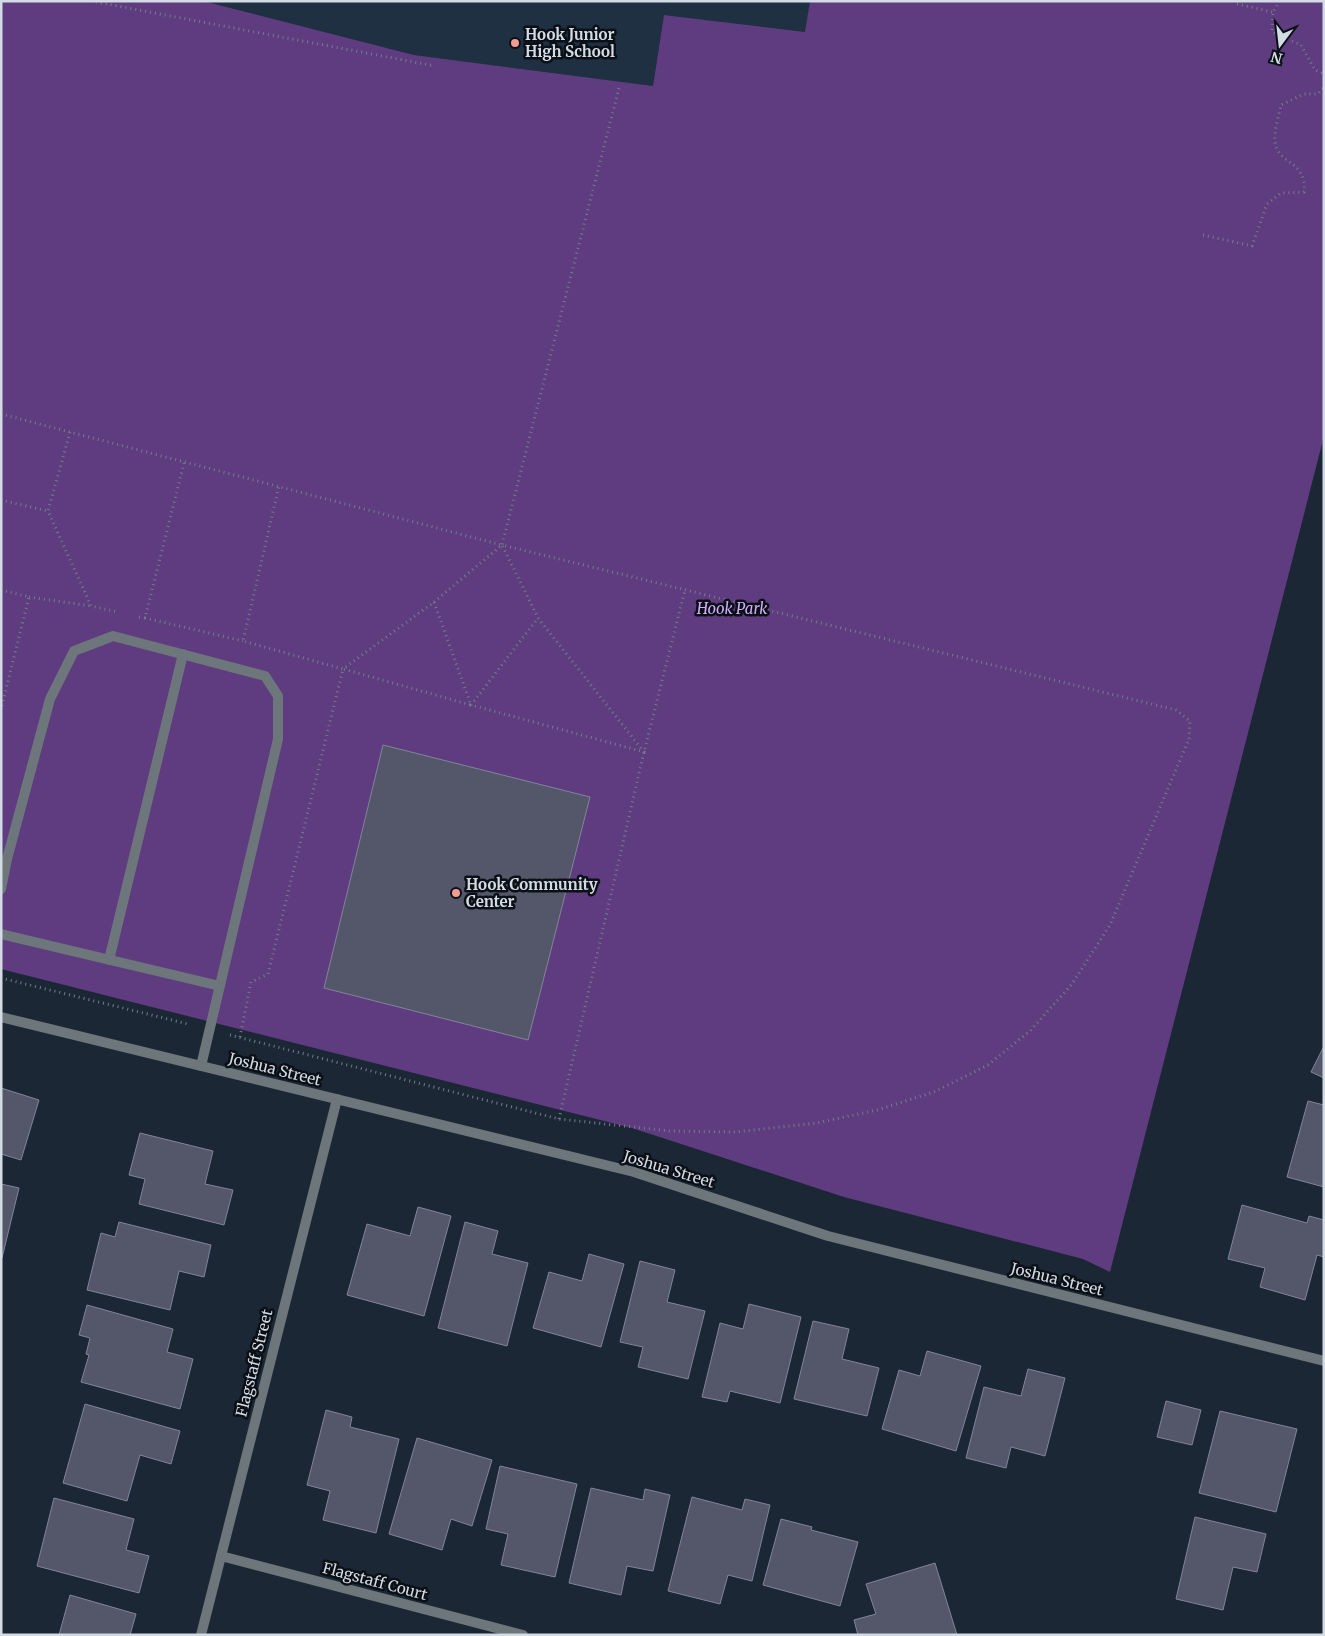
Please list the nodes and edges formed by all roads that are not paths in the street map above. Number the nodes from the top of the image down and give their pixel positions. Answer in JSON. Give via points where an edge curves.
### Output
{"nodes":[{"id":1,"x":183,"y":654,"type":"junction"},
{"id":2,"x":1,"y":889,"type":"edge"},
{"id":3,"x":1,"y":934,"type":"edge"},
{"id":4,"x":109,"y":960,"type":"junction"},
{"id":5,"x":220,"y":986,"type":"junction"},
{"id":6,"x":1,"y":1017,"type":"edge"},
{"id":7,"x":201,"y":1066,"type":"junction"},
{"id":8,"x":337,"y":1099,"type":"junction"},
{"id":9,"x":1324,"y":1361,"type":"edge"},
{"id":10,"x":221,"y":1556,"type":"junction"},
{"id":11,"x":201,"y":1635,"type":"edge"},
{"id":12,"x":523,"y":1635,"type":"edge"}],
"edges":[{"from":1,"to":2,"type":"street","via":[[113,636],[74,651],[50,699]]},
{"from":1,"to":4,"type":"street"},
{"from":1,"to":5,"type":"street","via":[[264,676],[278,696],[278,739]]},
{"from":3,"to":4,"type":"street"},
{"from":4,"to":5,"type":"street"},
{"from":5,"to":7,"type":"street"},
{"from":6,"to":7,"type":"street","name":"Joshua Street"},
{"from":7,"to":8,"type":"street","name":"Joshua Street"},
{"from":8,"to":9,"type":"street","name":"Joshua Street","via":[[634,1172],[828,1236]]},
{"from":8,"to":10,"type":"street","name":"Flagstaff Street"},
{"from":10,"to":11,"type":"street","name":"Flagstaff Street"},
{"from":10,"to":12,"type":"street","name":"Flagstaff Court"}]}
